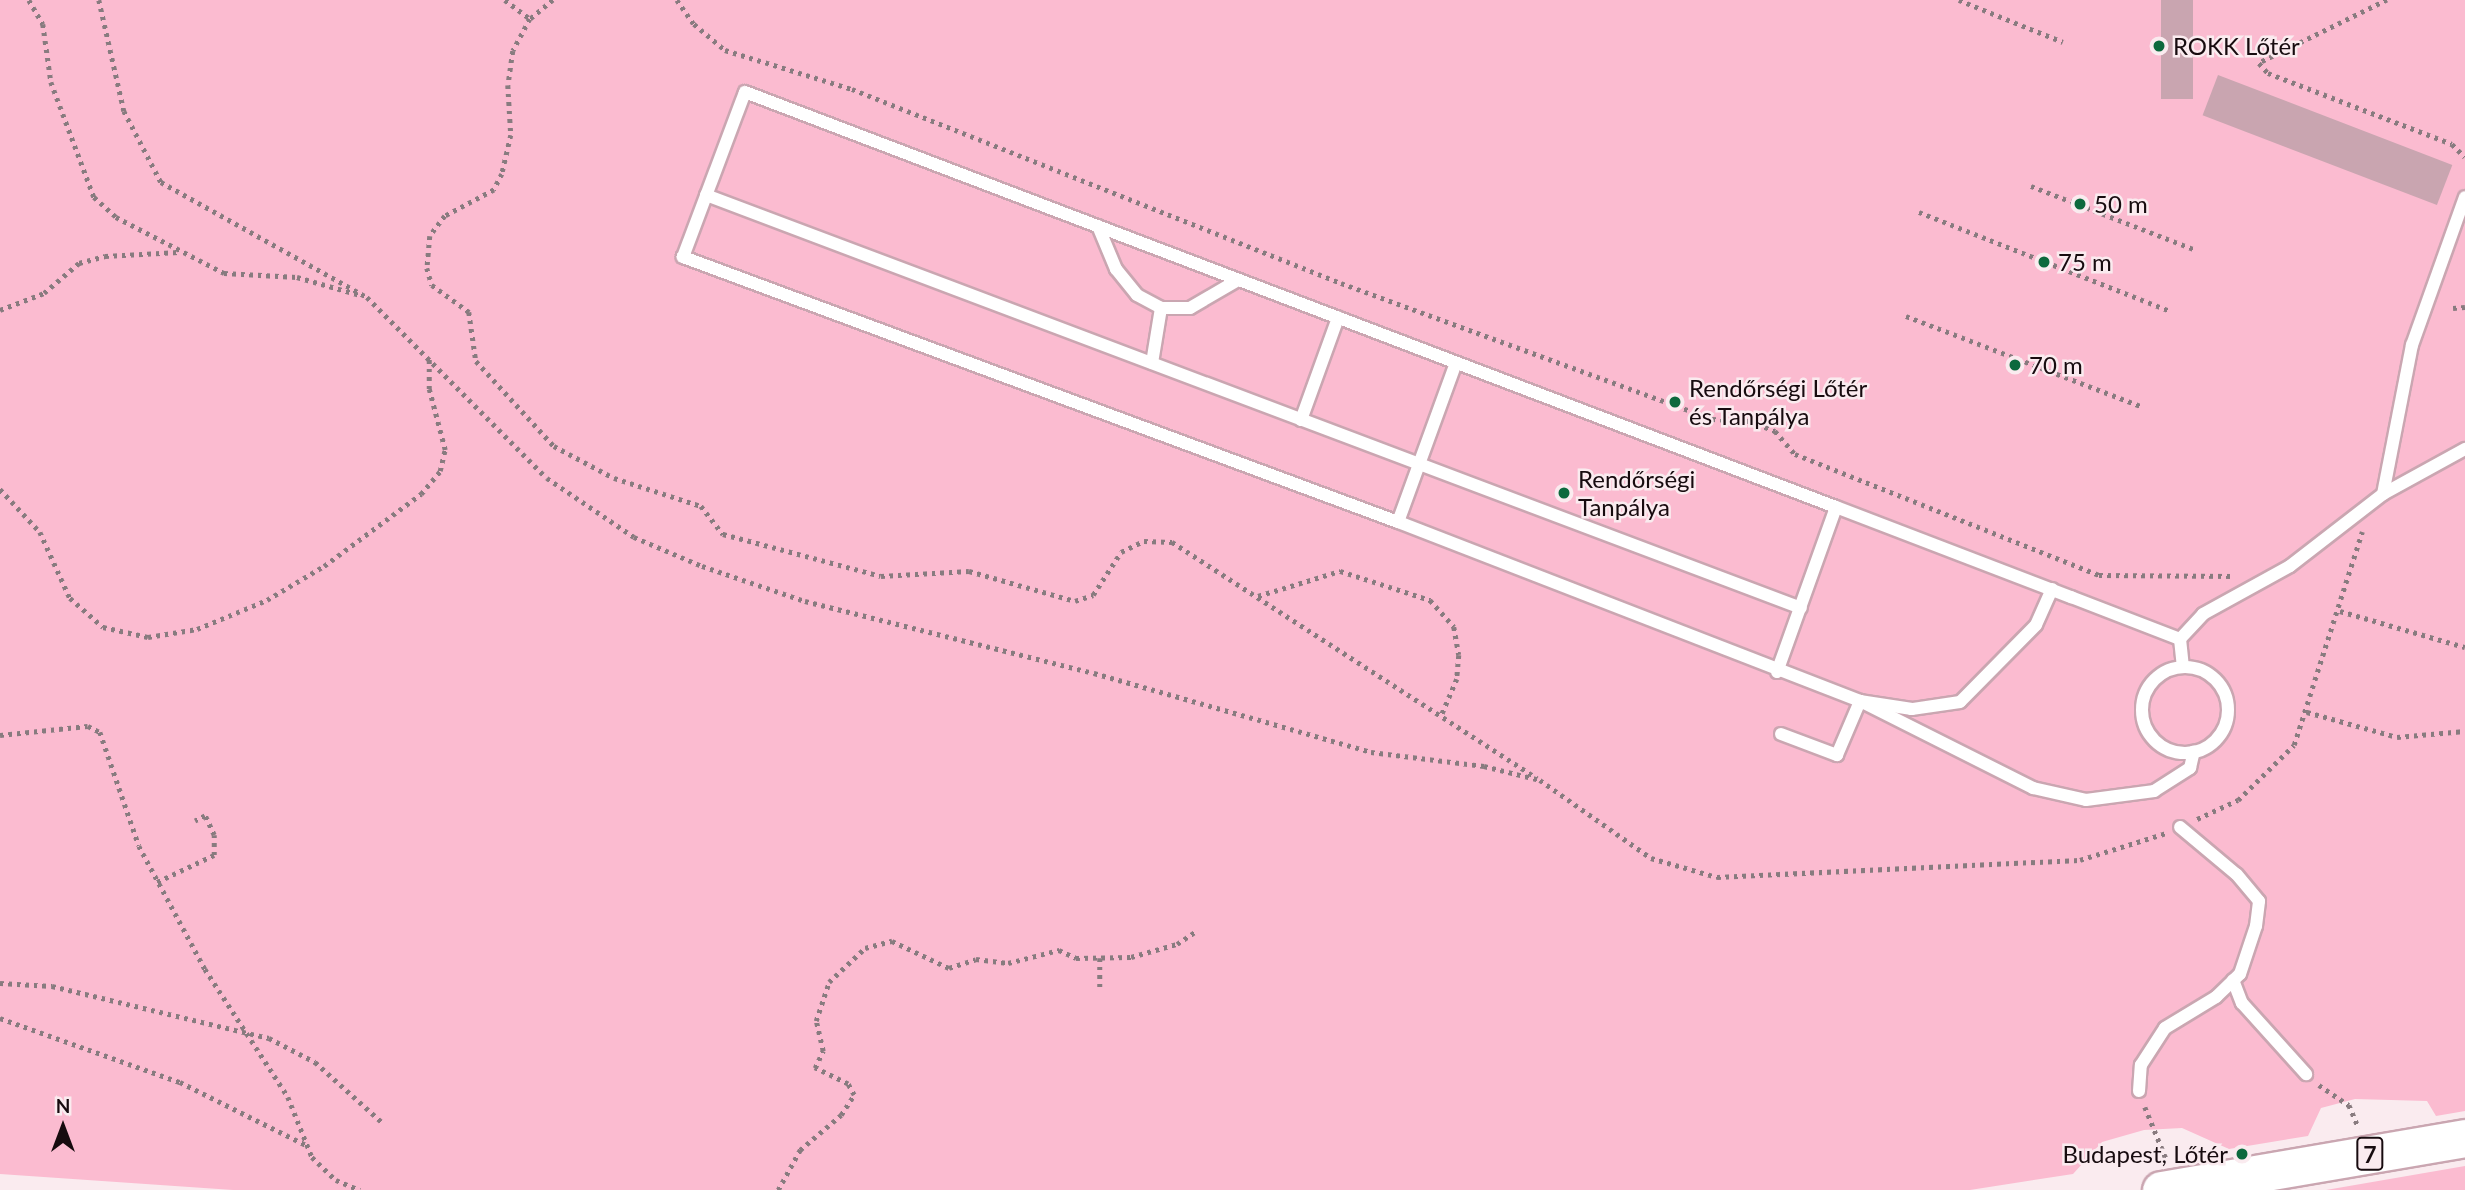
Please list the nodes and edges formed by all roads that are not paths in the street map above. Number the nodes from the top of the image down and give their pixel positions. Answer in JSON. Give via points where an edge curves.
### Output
{"nodes":[{"id":1,"x":706,"y":195,"type":"junction"},
{"id":2,"x":2465,"y":197,"type":"edge"},
{"id":3,"x":1098,"y":226,"type":"junction"},
{"id":4,"x":1238,"y":280,"type":"junction"},
{"id":5,"x":1161,"y":308,"type":"junction"},
{"id":6,"x":1338,"y":318,"type":"junction"},
{"id":7,"x":1152,"y":363,"type":"junction"},
{"id":8,"x":1456,"y":363,"type":"junction"},
{"id":9,"x":1301,"y":420,"type":"junction"},
{"id":10,"x":2465,"y":449,"type":"edge"},
{"id":11,"x":1419,"y":464,"type":"junction"},
{"id":12,"x":2383,"y":494,"type":"junction"},
{"id":13,"x":1836,"y":507,"type":"junction"},
{"id":14,"x":1398,"y":522,"type":"junction"},
{"id":15,"x":2052,"y":589,"type":"junction"},
{"id":16,"x":1801,"y":608,"type":"junction"},
{"id":17,"x":2180,"y":639,"type":"junction"},
{"id":18,"x":2183,"y":667,"type":"junction"},
{"id":19,"x":1777,"y":672,"type":"junction"},
{"id":20,"x":1860,"y":701,"type":"junction"},
{"id":21,"x":1781,"y":734,"type":"dead end"},
{"id":22,"x":2194,"y":751,"type":"junction"},
{"id":23,"x":2180,"y":827,"type":"road end"},
{"id":24,"x":2233,"y":980,"type":"junction"},
{"id":25,"x":2306,"y":1074,"type":"road end"},
{"id":26,"x":2139,"y":1091,"type":"road end"},
{"id":27,"x":2465,"y":1138,"type":"edge"},
{"id":28,"x":2170,"y":1189,"type":"edge"}],
"edges":[{"from":1,"to":3,"type":"lane","via":[[745,92]]},
{"from":1,"to":7,"type":"lane"},
{"from":1,"to":14,"type":"lane","via":[[683,257]]},
{"from":2,"to":12,"type":"lane","via":[[2412,345]]},
{"from":3,"to":4,"type":"lane"},
{"from":3,"to":5,"type":"lane","via":[[1116,269],[1137,295]]},
{"from":4,"to":5,"type":"lane","via":[[1190,308]]},
{"from":4,"to":6,"type":"lane"},
{"from":5,"to":7,"type":"lane"},
{"from":6,"to":8,"type":"lane"},
{"from":6,"to":9,"type":"lane"},
{"from":7,"to":9,"type":"lane"},
{"from":8,"to":11,"type":"lane"},
{"from":8,"to":13,"type":"lane"},
{"from":9,"to":11,"type":"lane"},
{"from":10,"to":12,"type":"lane"},
{"from":11,"to":14,"type":"lane"},
{"from":11,"to":16,"type":"lane"},
{"from":12,"to":17,"type":"lane","via":[[2290,566],[2203,614]]},
{"from":13,"to":15,"type":"lane"},
{"from":13,"to":16,"type":"lane"},
{"from":14,"to":19,"type":"lane"},
{"from":15,"to":17,"type":"lane"},
{"from":15,"to":20,"type":"lane","via":[[2036,625],[1960,702],[1912,709]]},
{"from":16,"to":19,"type":"lane"},
{"from":17,"to":18,"type":"lane"},
{"from":18,"to":22,"type":"lane","via":[[2218,681],[2227,698],[2220,736]]},
{"from":18,"to":22,"type":"lane","via":[[2150,685],[2143,722],[2152,739],[2168,750]]},
{"from":19,"to":20,"type":"lane"},
{"from":20,"to":21,"type":"lane","via":[[1837,755]]},
{"from":20,"to":22,"type":"lane","via":[[2032,788],[2085,800],[2154,791],[2190,768]]},
{"from":23,"to":24,"type":"lane","via":[[2259,901],[2252,941]]},
{"from":24,"to":25,"type":"lane","via":[[2242,1003]]},
{"from":24,"to":26,"type":"lane","via":[[2165,1028],[2141,1065]]},
{"from":27,"to":28,"type":"main road","number":"7"}]}
